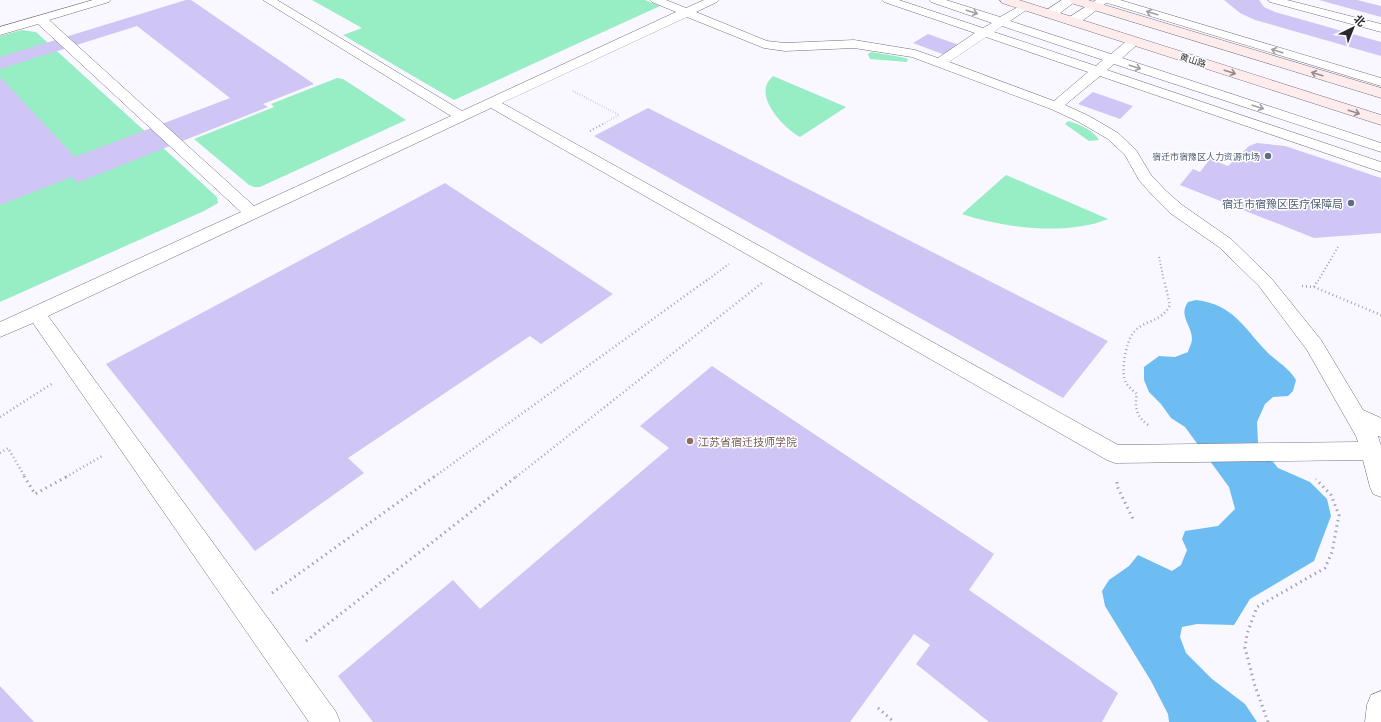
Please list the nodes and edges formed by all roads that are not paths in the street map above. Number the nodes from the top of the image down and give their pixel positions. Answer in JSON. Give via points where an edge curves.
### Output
{"nodes":[{"id":1,"x":105,"y":0,"type":"edge"},
{"id":2,"x":269,"y":0,"type":"edge"},
{"id":3,"x":656,"y":0,"type":"edge"},
{"id":4,"x":712,"y":0,"type":"edge"},
{"id":5,"x":888,"y":0,"type":"edge"},
{"id":6,"x":935,"y":0,"type":"edge"},
{"id":7,"x":1006,"y":0,"type":"edge"},
{"id":8,"x":1071,"y":0,"type":"edge"},
{"id":9,"x":1075,"y":0,"type":"edge"},
{"id":10,"x":1108,"y":0,"type":"edge"},
{"id":11,"x":1274,"y":0,"type":"edge"},
{"id":12,"x":1099,"y":3,"type":"edge"},
{"id":13,"x":1025,"y":6,"type":"junction"},
{"id":14,"x":686,"y":12,"type":"junction"},
{"id":15,"x":1050,"y":14,"type":"junction"},
{"id":16,"x":40,"y":19,"type":"junction"},
{"id":17,"x":1073,"y":21,"type":"junction"},
{"id":18,"x":1001,"y":22,"type":"junction"},
{"id":19,"x":1381,"y":28,"type":"edge"},
{"id":20,"x":0,"y":31,"type":"edge"},
{"id":21,"x":984,"y":33,"type":"junction"},
{"id":22,"x":1134,"y":41,"type":"junction"},
{"id":23,"x":1112,"y":59,"type":"junction"},
{"id":24,"x":940,"y":62,"type":"junction"},
{"id":25,"x":1098,"y":71,"type":"junction"},
{"id":26,"x":1381,"y":82,"type":"edge"},
{"id":27,"x":1381,"y":93,"type":"edge"},
{"id":28,"x":491,"y":103,"type":"junction"},
{"id":29,"x":1056,"y":106,"type":"junction"},
{"id":30,"x":461,"y":116,"type":"junction"},
{"id":31,"x":1381,"y":120,"type":"edge"},
{"id":32,"x":1381,"y":148,"type":"edge"},
{"id":33,"x":1381,"y":167,"type":"edge"},
{"id":34,"x":252,"y":213,"type":"junction"},
{"id":35,"x":36,"y":313,"type":"junction"},
{"id":36,"x":0,"y":330,"type":"edge"},
{"id":37,"x":1356,"y":416,"type":"junction"},
{"id":38,"x":1381,"y":428,"type":"edge"},
{"id":39,"x":1371,"y":450,"type":"junction"},
{"id":40,"x":1381,"y":487,"type":"edge"},
{"id":41,"x":1381,"y":705,"type":"edge"},
{"id":42,"x":326,"y":722,"type":"edge"},
{"id":43,"x":1378,"y":722,"type":"edge"}],
"edges":[{"from":1,"to":16,"type":"lane"},
{"from":2,"to":30,"type":"lane"},
{"from":3,"to":14,"type":"lane"},
{"from":4,"to":14,"type":"lane"},
{"from":5,"to":21,"type":"lane"},
{"from":6,"to":18,"type":"lane","one_way":true},
{"from":7,"to":13,"type":"main road","name":"黄山路"},
{"from":8,"to":15,"type":"street"},
{"from":9,"to":12,"type":"main road"},
{"from":26,"to":10,"type":"lane","one_way":true},
{"from":11,"to":19,"type":"lane"},
{"from":12,"to":17,"type":"street"},
{"from":27,"to":12,"type":"main road","one_way":true},
{"from":13,"to":15,"type":"main road","name":"黄山路"},
{"from":13,"to":18,"type":"lane"},
{"from":14,"to":24,"type":"lane","via":[[764,44],[785,47],[854,44],[908,52]]},
{"from":14,"to":28,"type":"lane"},
{"from":15,"to":17,"type":"main road","name":"黄山路"},
{"from":16,"to":20,"type":"lane"},
{"from":16,"to":34,"type":"lane"},
{"from":17,"to":22,"type":"main road","name":"黄山路"},
{"from":18,"to":21,"type":"lane"},
{"from":18,"to":23,"type":"lane"},
{"from":21,"to":24,"type":"lane"},
{"from":21,"to":25,"type":"lane"},
{"from":22,"to":23,"type":"lane"},
{"from":22,"to":31,"type":"main road","name":"黄山路","one_way":true},
{"from":23,"to":25,"type":"lane"},
{"from":23,"to":32,"type":"lane","one_way":true},
{"from":24,"to":29,"type":"lane"},
{"from":25,"to":29,"type":"lane"},
{"from":25,"to":33,"type":"lane"},
{"from":28,"to":30,"type":"lane"},
{"from":28,"to":39,"type":"lane","via":[[1115,454]]},
{"from":29,"to":37,"type":"lane","via":[[1113,136],[1131,153],[1159,194],[1176,210],[1225,243],[1265,282],[1314,345]]},
{"from":30,"to":34,"type":"lane"},
{"from":34,"to":35,"type":"lane"},
{"from":35,"to":36,"type":"lane"},
{"from":35,"to":42,"type":"lane"},
{"from":37,"to":38,"type":"lane"},
{"from":37,"to":39,"type":"lane","via":[[1367,435]]},
{"from":39,"to":40,"type":"lane"},
{"from":41,"to":43,"type":"lane"}]}
